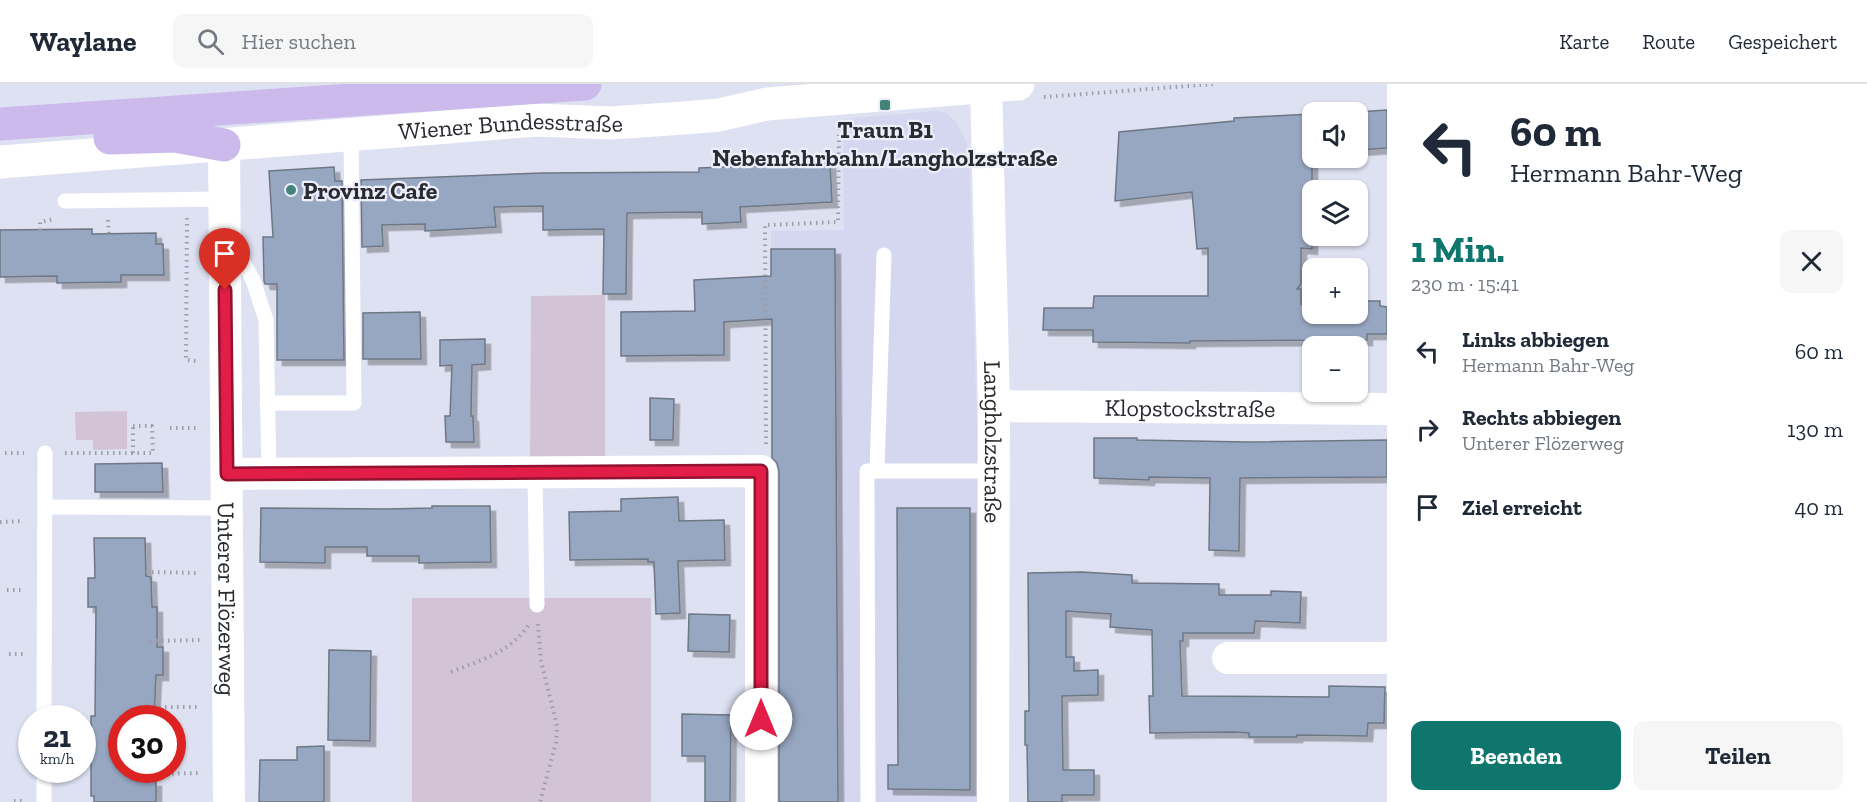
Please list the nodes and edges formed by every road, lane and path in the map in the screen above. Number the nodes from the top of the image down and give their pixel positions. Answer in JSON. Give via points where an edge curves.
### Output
{"nodes":[{"id":1,"x":585,"y":84,"type":"edge"},
{"id":2,"x":1214,"y":84,"type":"edge"},
{"id":3,"x":1007,"y":88,"type":"edge"},
{"id":4,"x":0,"y":124,"type":"edge"},
{"id":5,"x":839,"y":125,"type":"dead end"},
{"id":6,"x":351,"y":135,"type":"junction"},
{"id":7,"x":0,"y":143,"type":"edge"},
{"id":8,"x":224,"y":145,"type":"junction"},
{"id":9,"x":0,"y":162,"type":"edge"},
{"id":10,"x":224,"y":199,"type":"junction"},
{"id":11,"x":65,"y":201,"type":"dead end"},
{"id":12,"x":884,"y":255,"type":"dead end"},
{"id":13,"x":225,"y":267,"type":"junction"},
{"id":14,"x":267,"y":403,"type":"junction"},
{"id":15,"x":994,"y":406,"type":"junction"},
{"id":16,"x":1387,"y":410,"type":"edge"},
{"id":17,"x":170,"y":428,"type":"dead end"},
{"id":18,"x":208,"y":428,"type":"dead end"},
{"id":19,"x":45,"y":453,"type":"joint"},
{"id":20,"x":133,"y":453,"type":"junction"},
{"id":21,"x":761,"y":471,"type":"junction"},
{"id":22,"x":877,"y":471,"type":"junction"},
{"id":23,"x":994,"y":471,"type":"junction"},
{"id":24,"x":535,"y":472,"type":"junction"},
{"id":25,"x":227,"y":474,"type":"junction"},
{"id":26,"x":269,"y":474,"type":"junction"},
{"id":27,"x":45,"y":507,"type":"junction"},
{"id":28,"x":227,"y":508,"type":"junction"},
{"id":29,"x":146,"y":572,"type":"dead end"},
{"id":30,"x":210,"y":573,"type":"dead end"},
{"id":31,"x":537,"y":605,"type":"dead end"},
{"id":32,"x":211,"y":640,"type":"dead end"},
{"id":33,"x":150,"y":641,"type":"dead end"},
{"id":34,"x":1228,"y":658,"type":"dead end"},
{"id":35,"x":1387,"y":658,"type":"edge"},
{"id":36,"x":452,"y":672,"type":"dead end"},
{"id":37,"x":44,"y":705,"type":"edge"},
{"id":38,"x":186,"y":707,"type":"edge"},
{"id":39,"x":201,"y":707,"type":"dead end"},
{"id":40,"x":186,"y":773,"type":"edge"},
{"id":41,"x":202,"y":773,"type":"dead end"},
{"id":42,"x":44,"y":783,"type":"edge"},
{"id":43,"x":44,"y":802,"type":"edge"},
{"id":44,"x":229,"y":802,"type":"edge"},
{"id":45,"x":540,"y":802,"type":"edge"},
{"id":46,"x":761,"y":802,"type":"edge"},
{"id":47,"x":868,"y":802,"type":"edge"},
{"id":48,"x":993,"y":802,"type":"edge"}],
"edges":[{"from":1,"to":4,"type":"main road","name":"Wiener Bundesstraße"},
{"from":2,"to":3,"type":"path"},
{"from":3,"to":6,"type":"street","name":"Wiener Bundesstraße","via":[[767,104],[684,118],[610,123],[537,120]]},
{"from":3,"to":15,"type":"street","name":"Langholzstraße"},
{"from":5,"to":21,"type":"path","via":[[838,222],[765,225],[766,457]]},
{"from":6,"to":8,"type":"street","name":"Wiener Bundesstraße"},
{"from":6,"to":14,"type":"lane","via":[[354,403]]},
{"from":7,"to":8,"type":"main road","via":[[175,136]]},
{"from":8,"to":9,"type":"street","name":"Wiener Bundesstraße"},
{"from":8,"to":10,"type":"street","name":"Unterer Flözerweg"},
{"from":10,"to":11,"type":"lane"},
{"from":10,"to":13,"type":"street","name":"Unterer Flözerweg"},
{"from":12,"to":22,"type":"lane"},
{"from":13,"to":14,"type":"lane","via":[[245,266],[266,320]]},
{"from":13,"to":25,"type":"street","name":"Unterer Flözerweg"},
{"from":14,"to":26,"type":"lane"},
{"from":15,"to":16,"type":"street","name":"Klopstockstraße"},
{"from":15,"to":23,"type":"street","name":"Langholzstraße"},
{"from":17,"to":18,"type":"path"},
{"from":19,"to":20,"type":"path"},
{"from":19,"to":27,"type":"lane"},
{"from":20,"to":20,"type":"path","via":[[133,426],[152,426],[153,453]]},
{"from":21,"to":24,"type":"street"},
{"from":21,"to":46,"type":"street"},
{"from":22,"to":23,"type":"lane"},
{"from":22,"to":47,"type":"lane","via":[[867,471]]},
{"from":23,"to":48,"type":"street","name":"Langholzstraße"},
{"from":24,"to":26,"type":"street"},
{"from":24,"to":31,"type":"lane"},
{"from":25,"to":26,"type":"street"},
{"from":25,"to":28,"type":"street","name":"Unterer Flözerweg"},
{"from":27,"to":28,"type":"lane"},
{"from":27,"to":37,"type":"lane"},
{"from":28,"to":44,"type":"street","name":"Unterer Flözerweg"},
{"from":29,"to":30,"type":"path"},
{"from":32,"to":33,"type":"path"},
{"from":34,"to":35,"type":"street"},
{"from":36,"to":45,"type":"path","via":[[504,650],[538,616],[541,661],[556,726],[556,742]]},
{"from":38,"to":39,"type":"path"},
{"from":40,"to":41,"type":"path"},
{"from":42,"to":43,"type":"lane"}]}
